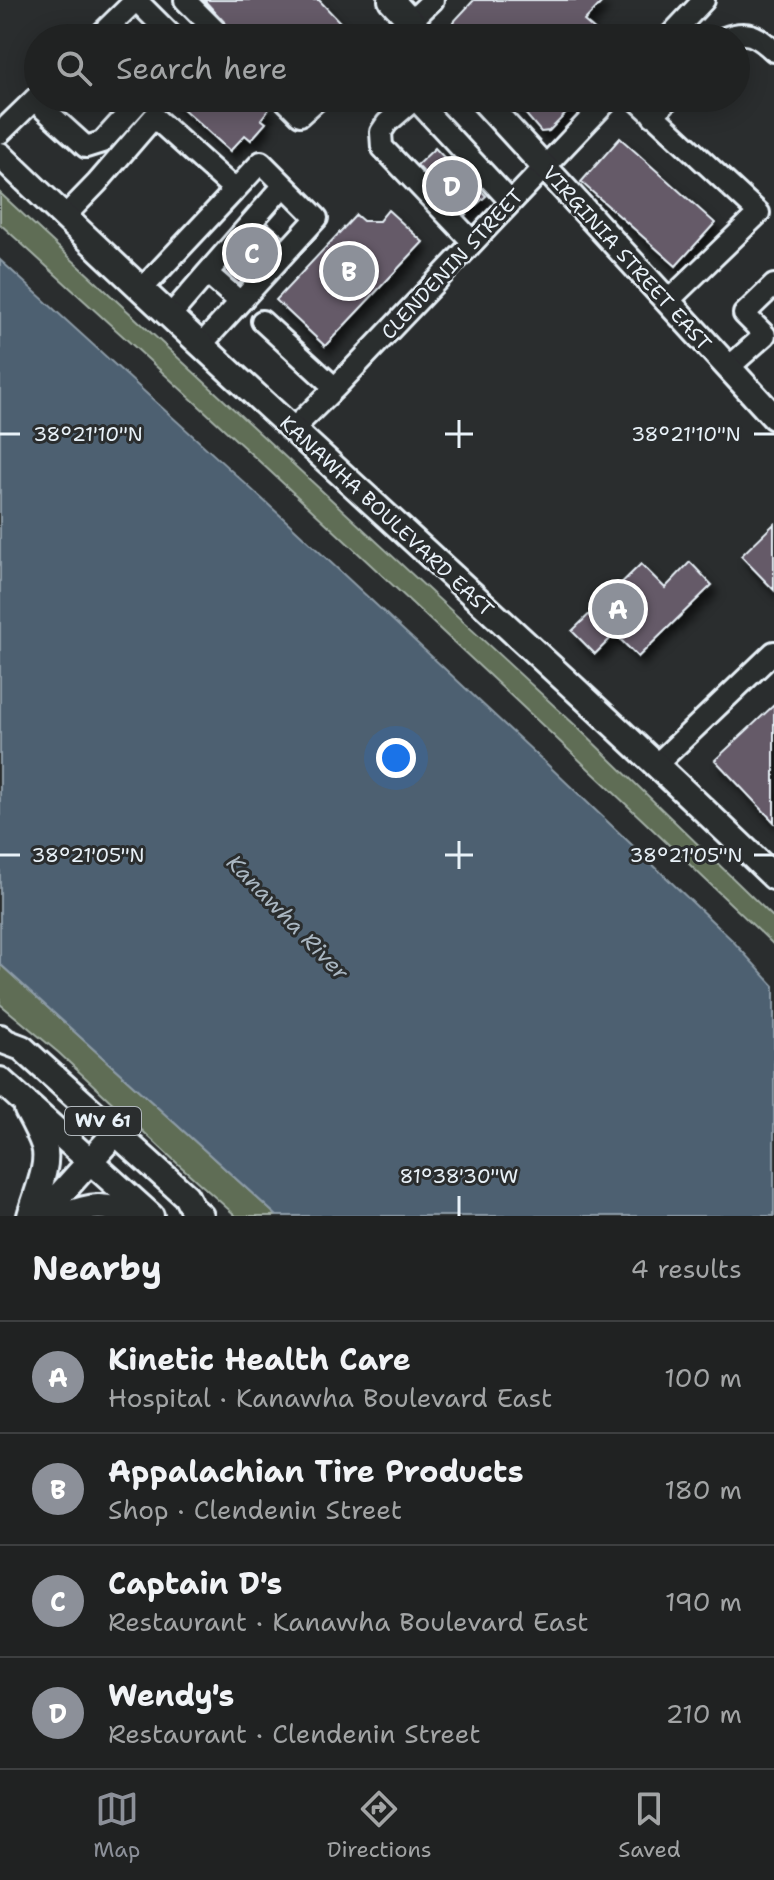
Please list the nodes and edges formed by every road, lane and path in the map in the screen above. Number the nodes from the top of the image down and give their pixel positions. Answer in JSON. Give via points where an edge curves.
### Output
{"nodes":[{"id":1,"x":136,"y":0,"type":"edge"},
{"id":2,"x":185,"y":0,"type":"edge"},
{"id":3,"x":391,"y":0,"type":"edge"},
{"id":4,"x":433,"y":0,"type":"edge"},
{"id":5,"x":704,"y":0,"type":"edge"},
{"id":6,"x":111,"y":24,"type":"edge"},
{"id":7,"x":160,"y":24,"type":"edge"},
{"id":8,"x":209,"y":24,"type":"edge"},
{"id":9,"x":413,"y":24,"type":"edge"},
{"id":10,"x":421,"y":24,"type":"edge"},
{"id":11,"x":681,"y":24,"type":"edge"},
{"id":12,"x":750,"y":35,"type":"edge"},
{"id":13,"x":774,"y":51,"type":"edge"},
{"id":14,"x":24,"y":110,"type":"edge"},
{"id":15,"x":50,"y":112,"type":"edge"},
{"id":16,"x":129,"y":112,"type":"edge"},
{"id":17,"x":400,"y":112,"type":"edge"},
{"id":18,"x":429,"y":112,"type":"edge"},
{"id":19,"x":494,"y":112,"type":"edge"},
{"id":20,"x":597,"y":112,"type":"edge"},
{"id":21,"x":649,"y":112,"type":"edge"},
{"id":22,"x":657,"y":112,"type":"edge"},
{"id":23,"x":653,"y":116,"type":"junction"},
{"id":24,"x":0,"y":133,"type":"edge"},
{"id":25,"x":0,"y":155,"type":"edge"},
{"id":26,"x":544,"y":167,"type":"junction"},
{"id":27,"x":284,"y":185,"type":"junction"},
{"id":28,"x":235,"y":190,"type":"junction"},
{"id":29,"x":511,"y":202,"type":"junction"},
{"id":30,"x":64,"y":217,"type":"junction"},
{"id":31,"x":473,"y":242,"type":"junction"},
{"id":32,"x":207,"y":273,"type":"junction"},
{"id":33,"x":774,"y":285,"type":"edge"},
{"id":34,"x":142,"y":289,"type":"junction"},
{"id":35,"x":240,"y":302,"type":"junction"},
{"id":36,"x":667,"y":302,"type":"junction"},
{"id":37,"x":169,"y":317,"type":"junction"},
{"id":38,"x":262,"y":321,"type":"dead end"},
{"id":39,"x":769,"y":339,"type":"edge"},
{"id":40,"x":201,"y":345,"type":"junction"},
{"id":41,"x":728,"y":368,"type":"junction"},
{"id":42,"x":335,"y":388,"type":"junction"},
{"id":43,"x":774,"y":417,"type":"edge"},
{"id":44,"x":292,"y":430,"type":"junction"},
{"id":45,"x":774,"y":652,"type":"edge"},
{"id":46,"x":657,"y":764,"type":"junction"},
{"id":47,"x":774,"y":877,"type":"edge"},
{"id":48,"x":3,"y":1040,"type":"edge"},
{"id":49,"x":0,"y":1080,"type":"edge"},
{"id":50,"x":20,"y":1098,"type":"junction"},
{"id":51,"x":108,"y":1141,"type":"junction"},
{"id":52,"x":91,"y":1162,"type":"junction"},
{"id":53,"x":196,"y":1212,"type":"edge"},
{"id":54,"x":30,"y":1216,"type":"edge"},
{"id":55,"x":41,"y":1216,"type":"edge"},
{"id":56,"x":64,"y":1216,"type":"edge"},
{"id":57,"x":132,"y":1216,"type":"edge"},
{"id":58,"x":151,"y":1216,"type":"edge"}],
"edges":[{"from":1,"to":6,"type":"street"},
{"from":1,"to":7,"type":"street"},
{"from":2,"to":8,"type":"street"},
{"from":3,"to":9,"type":"main road"},
{"from":4,"to":10,"type":"street"},
{"from":5,"to":11,"type":"street"},
{"from":12,"to":13,"type":"street"},
{"from":14,"to":24,"type":"street"},
{"from":15,"to":16,"type":"street","via":[[86,147],[102,142]]},
{"from":17,"to":31,"type":"street","via":[[381,132],[382,147]]},
{"from":18,"to":29,"type":"street"},
{"from":19,"to":26,"type":"main road","name":"VIRGINIA STREET EAST"},
{"from":20,"to":26,"type":"street","name":"CLENDENIN STREET"},
{"from":21,"to":23,"type":"street"},
{"from":22,"to":23,"type":"street"},
{"from":23,"to":36,"type":"street","via":[[759,213]]},
{"from":25,"to":30,"type":"main road","name":"KANAWHA BOULEVARD EAST"},
{"from":26,"to":29,"type":"street","name":"CLENDENIN STREET"},
{"from":26,"to":36,"type":"main road","name":"VIRGINIA STREET EAST"},
{"from":27,"to":28,"type":"street","via":[[261,162]]},
{"from":27,"to":32,"type":"street"},
{"from":27,"to":35,"type":"street","via":[[317,218]]},
{"from":28,"to":30,"type":"street","via":[[154,117]]},
{"from":28,"to":34,"type":"street"},
{"from":29,"to":31,"type":"street","name":"CLENDENIN STREET"},
{"from":30,"to":34,"type":"main road","name":"KANAWHA BOULEVARD EAST"},
{"from":31,"to":42,"type":"street","name":"CLENDENIN STREET"},
{"from":32,"to":35,"type":"street"},
{"from":32,"to":37,"type":"street"},
{"from":33,"to":39,"type":"street","via":[[744,314]]},
{"from":34,"to":37,"type":"main road","name":"KANAWHA BOULEVARD EAST"},
{"from":35,"to":40,"type":"street"},
{"from":36,"to":41,"type":"main road","name":"VIRGINIA STREET EAST"},
{"from":37,"to":40,"type":"main road","name":"KANAWHA BOULEVARD EAST"},
{"from":38,"to":42,"type":"street"},
{"from":39,"to":41,"type":"street"},
{"from":40,"to":44,"type":"main road","name":"KANAWHA BOULEVARD EAST"},
{"from":41,"to":43,"type":"main road","name":"VIRGINIA STREET EAST"},
{"from":42,"to":44,"type":"street","name":"CLENDENIN STREET"},
{"from":44,"to":46,"type":"main road","name":"KANAWHA BOULEVARD EAST"},
{"from":45,"to":46,"type":"street"},
{"from":46,"to":47,"type":"main road","name":"KANAWHA BOULEVARD EAST"},
{"from":48,"to":51,"type":"main road","number":"WV 61","via":[[17,1061]]},
{"from":48,"to":53,"type":"main road","number":"WV 61","via":[[22,1048],[186,1196]]},
{"from":49,"to":50,"type":"main road","number":"WV 61"},
{"from":50,"to":52,"type":"main road","number":"WV 61"},
{"from":50,"to":54,"type":"main road","via":[[46,1158]]},
{"from":51,"to":52,"type":"main road"},
{"from":51,"to":53,"type":"main road","number":"WV 61"},
{"from":52,"to":55,"type":"main road"},
{"from":52,"to":58,"type":"main road","number":"WV 61"},
{"from":56,"to":57,"type":"main road","via":[[85,1207],[118,1209]]}]}
